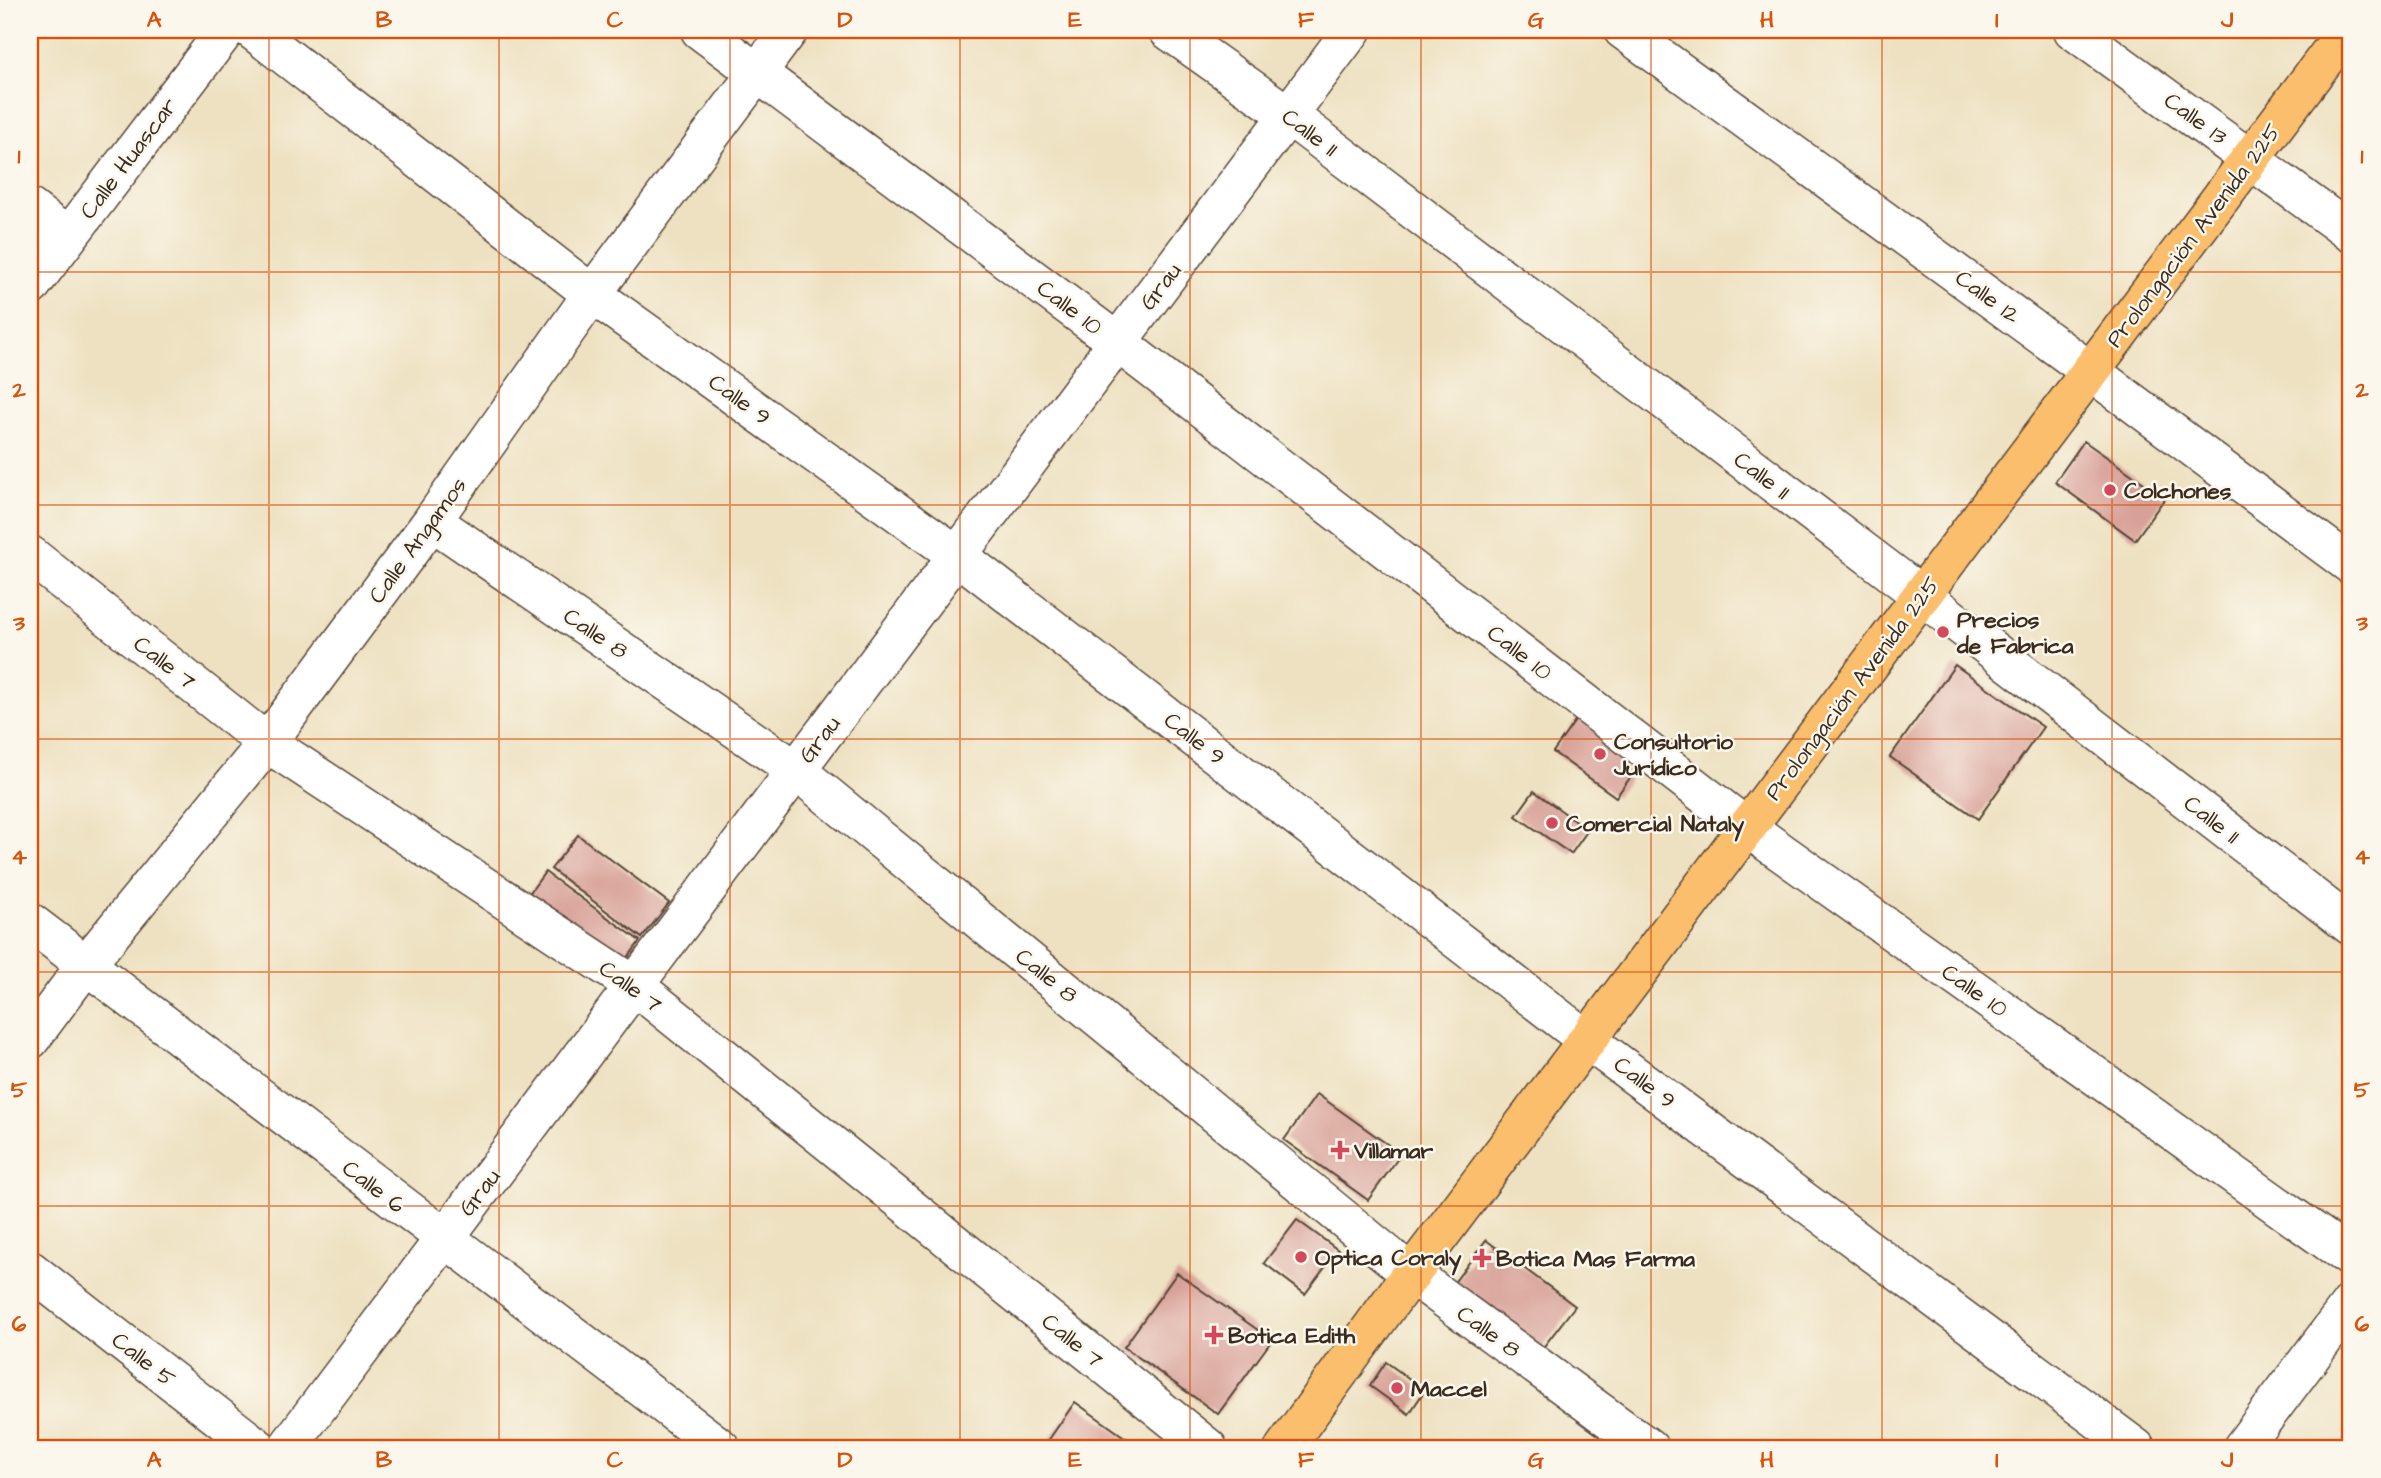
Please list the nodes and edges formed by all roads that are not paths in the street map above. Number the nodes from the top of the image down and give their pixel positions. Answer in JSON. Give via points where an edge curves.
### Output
{"nodes":[{"id":1,"x":226,"y":30,"type":"edge"},
{"id":2,"x":252,"y":30,"type":"edge"},
{"id":3,"x":700,"y":30,"type":"edge"},
{"id":4,"x":789,"y":30,"type":"edge"},
{"id":5,"x":1168,"y":30,"type":"edge"},
{"id":6,"x":1352,"y":30,"type":"edge"},
{"id":7,"x":1623,"y":30,"type":"edge"},
{"id":8,"x":2073,"y":30,"type":"edge"},
{"id":9,"x":2347,"y":30,"type":"edge"},
{"id":10,"x":757,"y":74,"type":"junction"},
{"id":11,"x":1288,"y":115,"type":"junction"},
{"id":12,"x":2250,"y":158,"type":"junction"},
{"id":13,"x":30,"y":208,"type":"edge"},
{"id":14,"x":2351,"y":233,"type":"edge"},
{"id":15,"x":68,"y":237,"type":"junction"},
{"id":16,"x":30,"y":287,"type":"edge"},
{"id":17,"x":592,"y":294,"type":"junction"},
{"id":18,"x":1118,"y":342,"type":"junction"},
{"id":19,"x":2090,"y":371,"type":"junction"},
{"id":20,"x":432,"y":521,"type":"junction"},
{"id":21,"x":30,"y":555,"type":"edge"},
{"id":22,"x":957,"y":555,"type":"junction"},
{"id":23,"x":2351,"y":565,"type":"edge"},
{"id":24,"x":1921,"y":595,"type":"junction"},
{"id":25,"x":267,"y":743,"type":"junction"},
{"id":26,"x":796,"y":770,"type":"junction"},
{"id":27,"x":1746,"y":827,"type":"junction"},
{"id":28,"x":30,"y":922,"type":"edge"},
{"id":29,"x":2351,"y":926,"type":"edge"},
{"id":30,"x":85,"y":966,"type":"junction"},
{"id":31,"x":634,"y":985,"type":"junction"},
{"id":32,"x":30,"y":1040,"type":"edge"},
{"id":33,"x":1587,"y":1040,"type":"junction"},
{"id":34,"x":444,"y":1239,"type":"junction"},
{"id":35,"x":2351,"y":1258,"type":"edge"},
{"id":36,"x":30,"y":1270,"type":"edge"},
{"id":37,"x":1411,"y":1274,"type":"junction"},
{"id":38,"x":2351,"y":1303,"type":"edge"},
{"id":39,"x":258,"y":1448,"type":"edge"},
{"id":40,"x":287,"y":1448,"type":"edge"},
{"id":41,"x":721,"y":1448,"type":"edge"},
{"id":42,"x":1208,"y":1448,"type":"edge"},
{"id":43,"x":1283,"y":1448,"type":"edge"},
{"id":44,"x":1649,"y":1448,"type":"edge"},
{"id":45,"x":2136,"y":1448,"type":"edge"},
{"id":46,"x":2242,"y":1448,"type":"edge"}],
"edges":[{"from":1,"to":15,"type":"street","name":"Calle Huascar"},
{"from":2,"to":17,"type":"street","name":"Calle 9"},
{"from":3,"to":10,"type":"street","name":"Calle 10"},
{"from":4,"to":10,"type":"street","name":"Calle Angamos"},
{"from":5,"to":11,"type":"street","name":"Calle 11"},
{"from":6,"to":11,"type":"street","name":"Grau"},
{"from":7,"to":19,"type":"street","name":"Calle 12"},
{"from":8,"to":12,"type":"street","name":"Calle 13"},
{"from":9,"to":12,"type":"main road","name":"Prolongación Avenida 225"},
{"from":10,"to":17,"type":"street","name":"Calle Angamos"},
{"from":10,"to":18,"type":"street","name":"Calle 10"},
{"from":11,"to":18,"type":"street","name":"Grau"},
{"from":11,"to":24,"type":"street","name":"Calle 11"},
{"from":12,"to":14,"type":"street","name":"Calle 13"},
{"from":12,"to":19,"type":"main road","name":"Prolongación Avenida 225"},
{"from":13,"to":15,"type":"street"},
{"from":15,"to":16,"type":"street","name":"Calle Huascar"},
{"from":17,"to":20,"type":"street","name":"Calle Angamos"},
{"from":17,"to":22,"type":"street","name":"Calle 9"},
{"from":18,"to":22,"type":"street","name":"Grau"},
{"from":18,"to":27,"type":"street","name":"Calle 10"},
{"from":19,"to":23,"type":"street","name":"Calle 12"},
{"from":19,"to":24,"type":"main road","name":"Prolongación Avenida 225"},
{"from":20,"to":25,"type":"street","name":"Calle Angamos"},
{"from":20,"to":26,"type":"street","name":"Calle 8"},
{"from":21,"to":25,"type":"street","name":"Calle 7"},
{"from":22,"to":26,"type":"street","name":"Grau"},
{"from":22,"to":33,"type":"street","name":"Calle 9"},
{"from":24,"to":27,"type":"main road","name":"Prolongación Avenida 225"},
{"from":24,"to":29,"type":"street","name":"Calle 11"},
{"from":25,"to":30,"type":"street","name":"Calle Angamos"},
{"from":25,"to":31,"type":"street","name":"Calle 7"},
{"from":26,"to":31,"type":"street","name":"Grau"},
{"from":26,"to":37,"type":"street","name":"Calle 8"},
{"from":27,"to":33,"type":"main road","name":"Prolongación Avenida 225"},
{"from":27,"to":35,"type":"street","name":"Calle 10"},
{"from":28,"to":30,"type":"street","name":"Calle 6"},
{"from":30,"to":32,"type":"street","name":"Calle Angamos"},
{"from":30,"to":34,"type":"street","name":"Calle 6"},
{"from":31,"to":34,"type":"street","name":"Grau"},
{"from":31,"to":42,"type":"street","name":"Calle 7"},
{"from":33,"to":37,"type":"main road","name":"Prolongación Avenida 225"},
{"from":33,"to":45,"type":"street","name":"Calle 9"},
{"from":34,"to":40,"type":"street","name":"Grau"},
{"from":34,"to":41,"type":"street","name":"Calle 6"},
{"from":36,"to":39,"type":"street","name":"Calle 5"},
{"from":37,"to":43,"type":"main road","name":"Prolongación Avenida 225"},
{"from":37,"to":44,"type":"street","name":"Calle 8"},
{"from":38,"to":46,"type":"street"}]}
